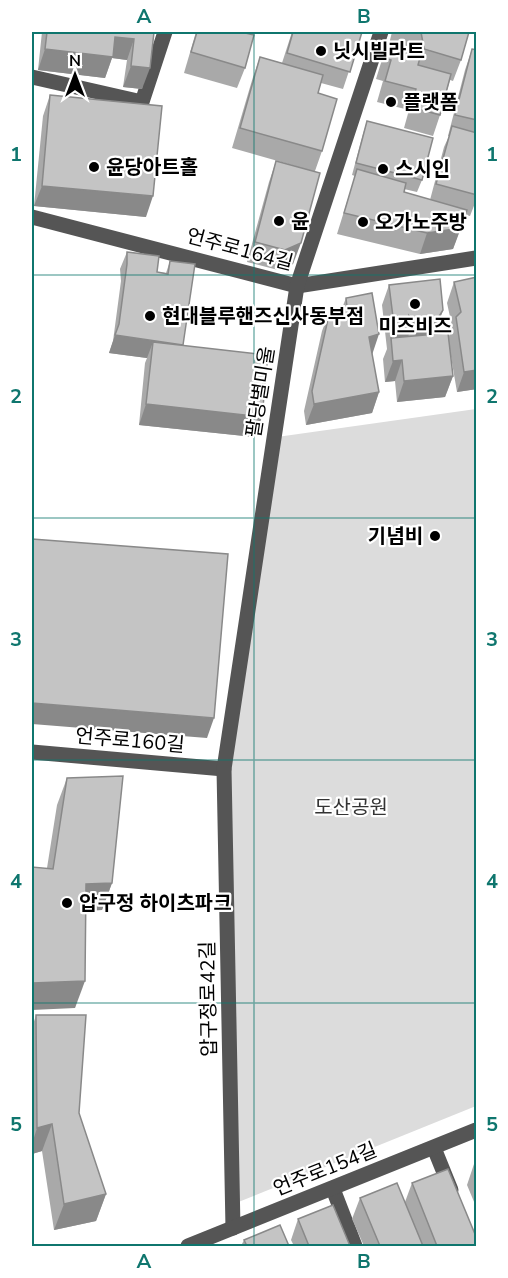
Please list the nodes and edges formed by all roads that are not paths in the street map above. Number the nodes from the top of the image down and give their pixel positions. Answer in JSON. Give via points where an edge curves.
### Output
{"nodes":[{"id":1,"x":165,"y":32,"type":"edge"},
{"id":2,"x":381,"y":32,"type":"edge"},
{"id":3,"x":32,"y":77,"type":"edge"},
{"id":4,"x":32,"y":217,"type":"edge"},
{"id":5,"x":477,"y":258,"type":"edge"},
{"id":6,"x":297,"y":286,"type":"junction"},
{"id":7,"x":32,"y":753,"type":"edge"},
{"id":8,"x":224,"y":769,"type":"junction"},
{"id":9,"x":477,"y":1130,"type":"edge"},
{"id":10,"x":434,"y":1148,"type":"junction"},
{"id":11,"x":333,"y":1189,"type":"junction"},
{"id":12,"x":456,"y":1203,"type":"edge"},
{"id":13,"x":226,"y":1236,"type":"edge"},
{"id":14,"x":188,"y":1246,"type":"edge"},
{"id":15,"x":355,"y":1246,"type":"edge"}],
"edges":[{"from":1,"to":3,"type":"street","via":[[142,102]]},
{"from":2,"to":6,"type":"street","name":"팔당별미울"},
{"from":4,"to":6,"type":"street","name":"언주로164길"},
{"from":5,"to":6,"type":"street","name":"언주로164길"},
{"from":6,"to":8,"type":"street","name":"팔당별미울"},
{"from":7,"to":8,"type":"street","name":"언주로160길"},
{"from":8,"to":13,"type":"street","name":"압구정로42길"},
{"from":9,"to":10,"type":"street","name":"언주로154길"},
{"from":10,"to":11,"type":"street","name":"언주로154길"},
{"from":10,"to":12,"type":"street"},
{"from":11,"to":13,"type":"street","name":"언주로154길"},
{"from":11,"to":15,"type":"street"},
{"from":13,"to":14,"type":"street","name":"언주로154길"}]}
